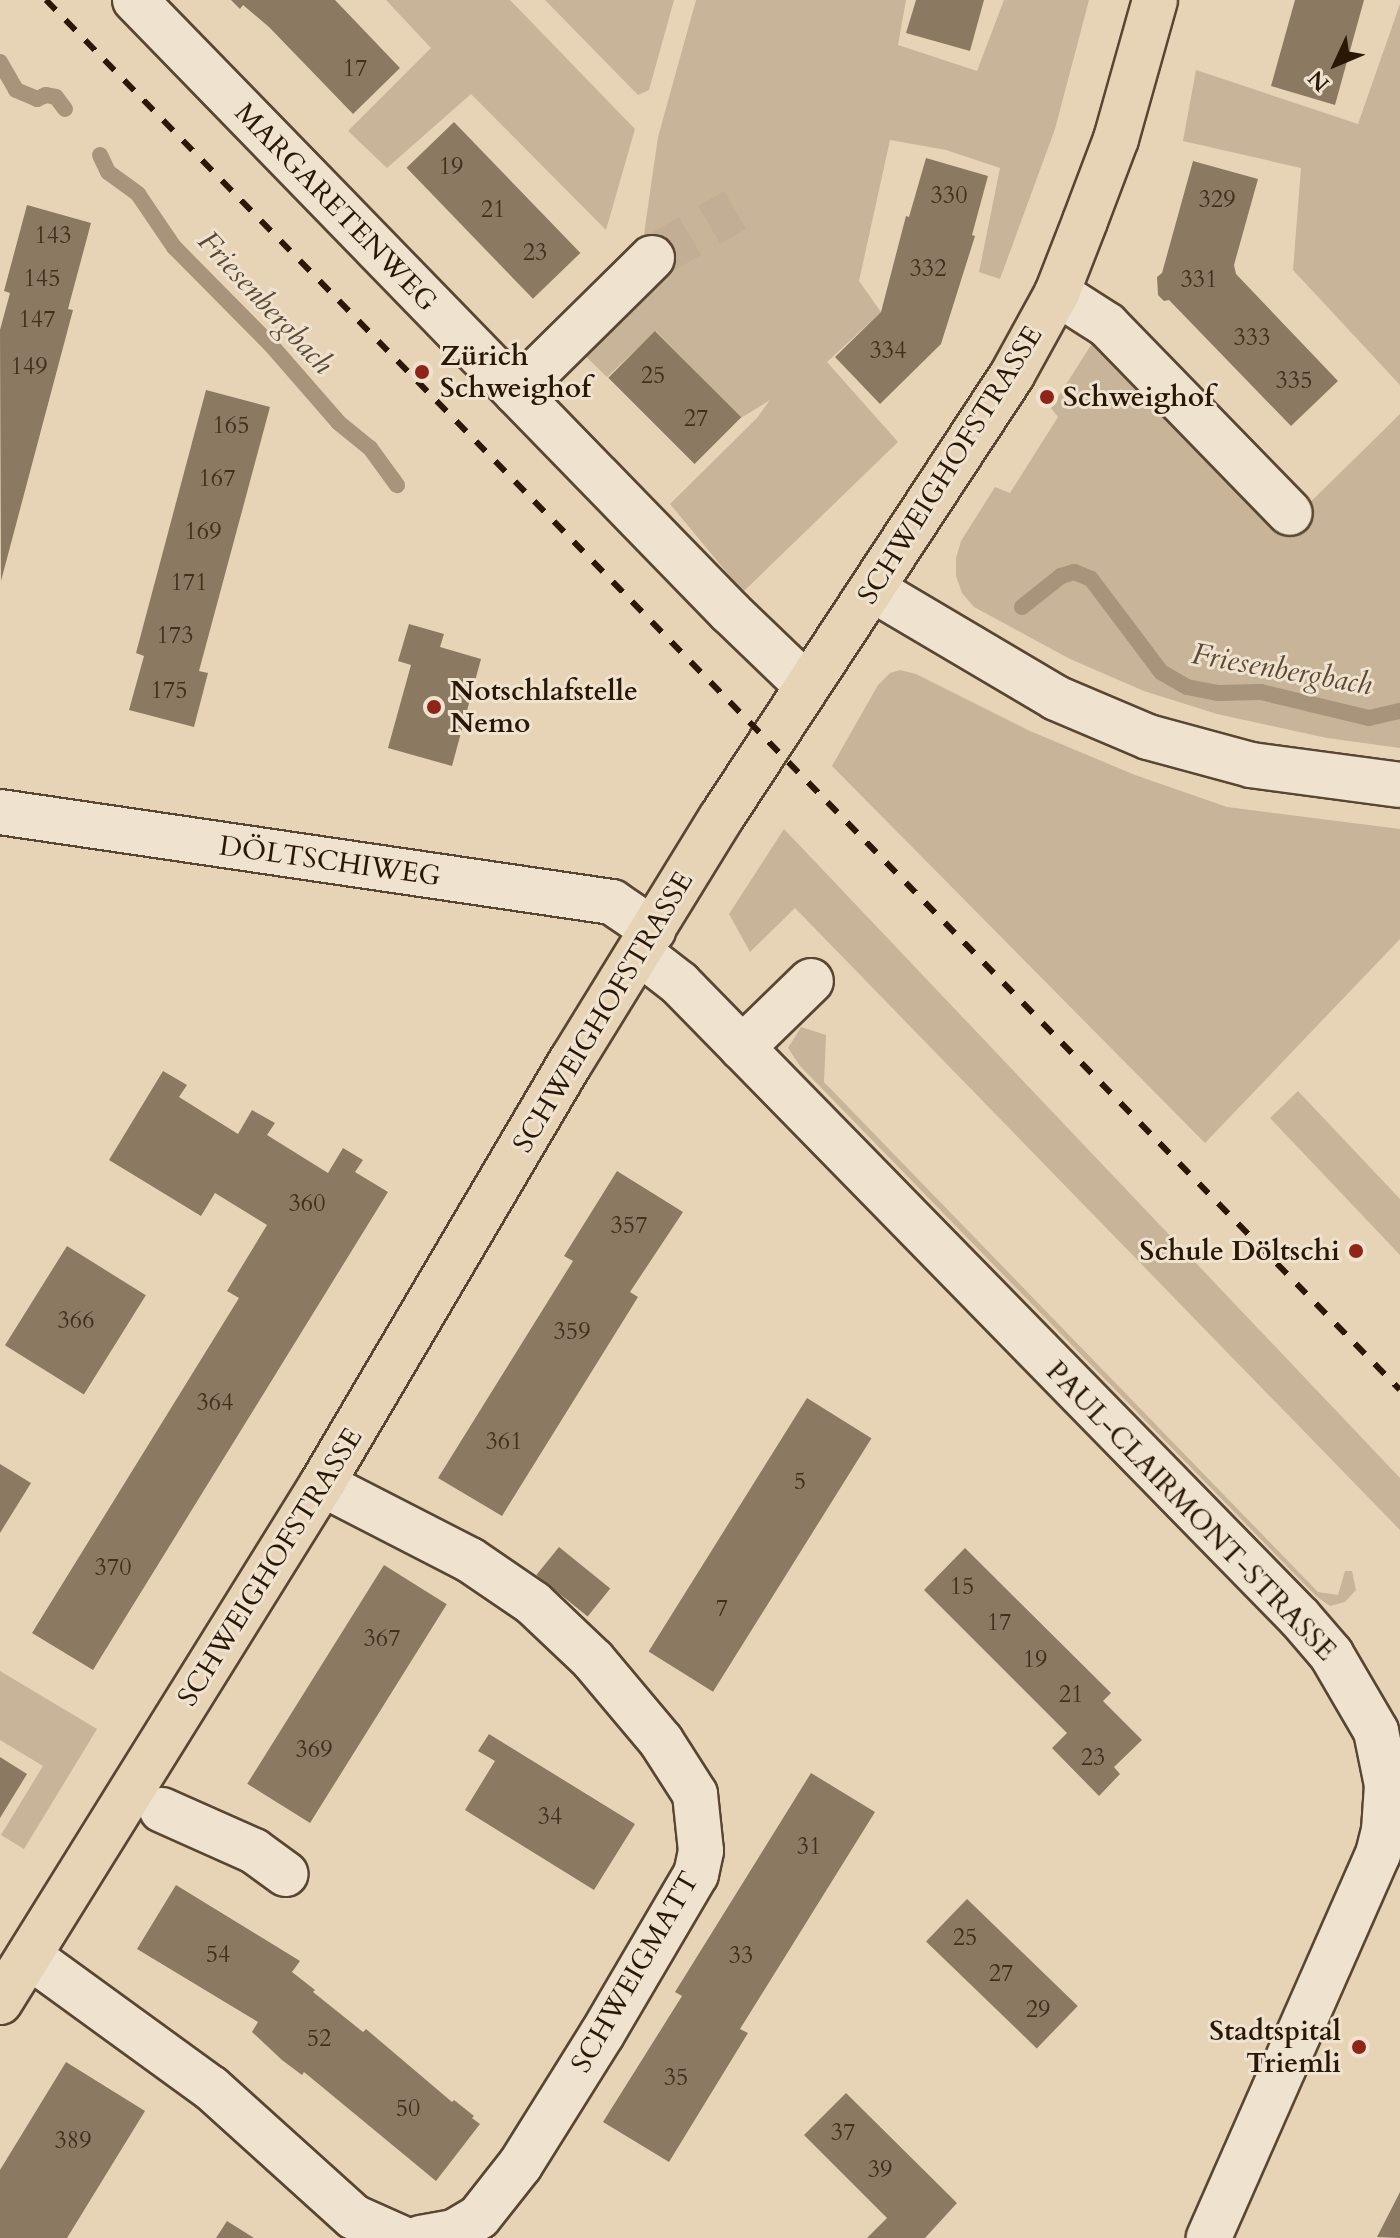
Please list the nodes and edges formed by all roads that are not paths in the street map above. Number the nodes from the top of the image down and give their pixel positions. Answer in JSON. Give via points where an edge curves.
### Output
{"nodes":[{"id":1,"x":135,"y":0,"type":"edge"},
{"id":2,"x":1155,"y":0,"type":"edge"},
{"id":3,"x":652,"y":258,"type":"tunnel mouth"},
{"id":4,"x":1057,"y":293,"type":"junction"},
{"id":5,"x":516,"y":392,"type":"junction"},
{"id":6,"x":1290,"y":513,"type":"dead end"},
{"id":7,"x":872,"y":589,"type":"junction"},
{"id":8,"x":807,"y":686,"type":"junction"},
{"id":9,"x":1400,"y":785,"type":"edge"},
{"id":10,"x":0,"y":812,"type":"edge"},
{"id":11,"x":646,"y":941,"type":"junction"},
{"id":12,"x":811,"y":981,"type":"dead end"},
{"id":13,"x":742,"y":1048,"type":"junction"},
{"id":14,"x":322,"y":1484,"type":"junction"},
{"id":15,"x":1388,"y":1727,"type":"edge"},
{"id":16,"x":162,"y":1810,"type":"dead end"},
{"id":17,"x":286,"y":1874,"type":"dead end"},
{"id":18,"x":29,"y":1956,"type":"junction"},
{"id":19,"x":0,"y":2002,"type":"edge"},
{"id":20,"x":401,"y":2238,"type":"edge"},
{"id":21,"x":421,"y":2238,"type":"edge"},
{"id":22,"x":1209,"y":2238,"type":"edge"}],
"edges":[{"from":1,"to":5,"type":"street","name":"MARGARETENWEG"},
{"from":2,"to":4,"type":"main road","name":"SCHWEIGHOFSTRASSE","via":[[1116,139]]},
{"from":3,"to":5,"type":"street"},
{"from":4,"to":6,"type":"street","via":[[1107,325]]},
{"from":4,"to":7,"type":"main road","name":"SCHWEIGHOFSTRASSE","via":[[1012,375]]},
{"from":5,"to":8,"type":"street","name":"MARGARETENWEG"},
{"from":7,"to":8,"type":"main road","name":"SCHWEIGHOFSTRASSE"},
{"from":7,"to":9,"type":"street","via":[[1056,698],[1148,737],[1251,765]]},
{"from":8,"to":11,"type":"main road","name":"SCHWEIGHOFSTRASSE"},
{"from":10,"to":11,"type":"street","name":"DÖLTSCHIWEG","via":[[612,902]]},
{"from":11,"to":13,"type":"street","name":"PAUL-CLAIRMONT-STRASSE"},
{"from":11,"to":14,"type":"main road","name":"SCHWEIGHOFSTRASSE"},
{"from":12,"to":13,"type":"street"},
{"from":13,"to":15,"type":"street","name":"PAUL-CLAIRMONT-STRASSE","via":[[1300,1618]]},
{"from":14,"to":18,"type":"main road","name":"SCHWEIGHOFSTRASSE"},
{"from":14,"to":21,"type":"street","name":"SCHWEIGMATT","via":[[470,1560],[533,1603],[593,1660],[661,1741],[695,1794],[701,1851],[696,1874],[602,2034],[520,2165],[479,2217],[454,2232]]},
{"from":15,"to":22,"type":"street","name":"PAUL-CLAIRMONT-STRASSE","via":[[1384,1830],[1378,1854]]},
{"from":16,"to":17,"type":"street","via":[[254,1851]]},
{"from":18,"to":19,"type":"main road","name":"SCHWEIGHOFSTRASSE"},
{"from":18,"to":20,"type":"street","via":[[211,2088],[354,2217]]}]}
